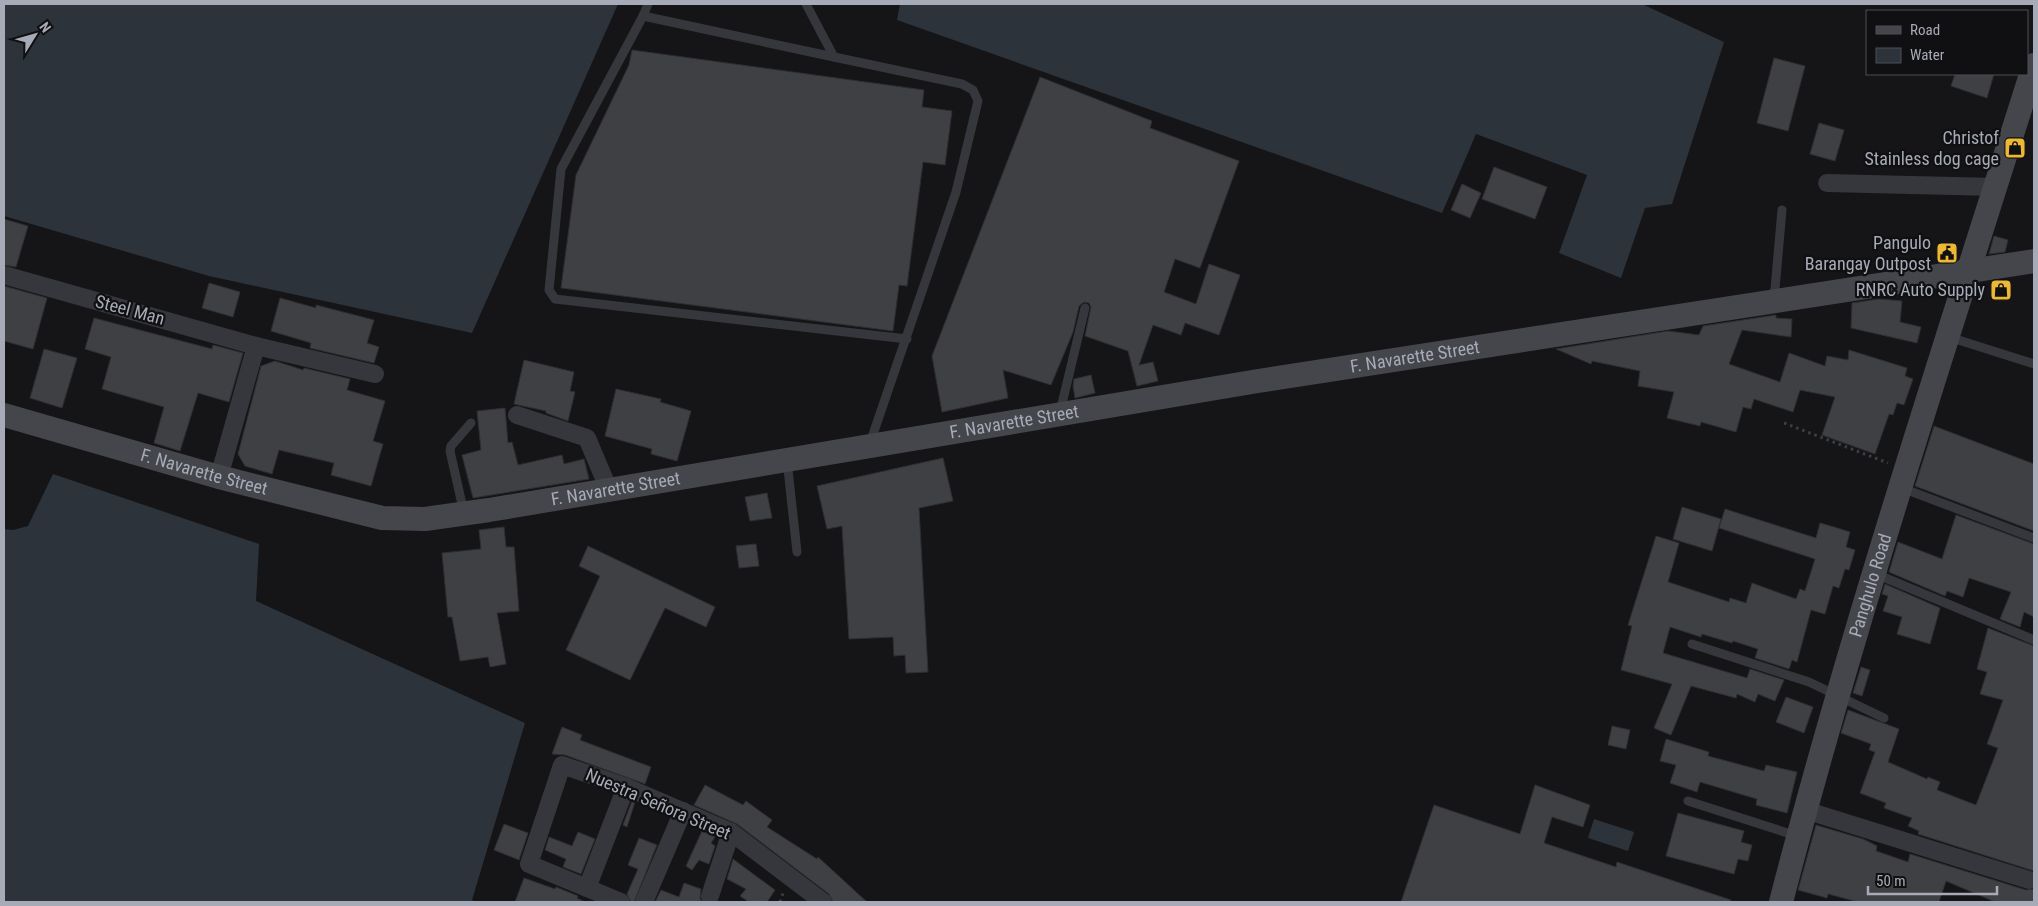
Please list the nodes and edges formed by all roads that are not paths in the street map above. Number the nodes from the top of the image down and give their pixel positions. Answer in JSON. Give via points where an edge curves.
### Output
{"nodes":[{"id":1,"x":648,"y":4,"type":"edge"},
{"id":2,"x":806,"y":4,"type":"edge"},
{"id":3,"x":643,"y":16,"type":"junction"},
{"id":4,"x":834,"y":57,"type":"junction"},
{"id":5,"x":2034,"y":65,"type":"edge"},
{"id":6,"x":1827,"y":184,"type":"dead end"},
{"id":7,"x":1996,"y":187,"type":"junction"},
{"id":8,"x":1782,"y":210,"type":"dead end"},
{"id":9,"x":2034,"y":261,"type":"edge"},
{"id":10,"x":1968,"y":271,"type":"junction"},
{"id":11,"x":4,"y":275,"type":"edge"},
{"id":12,"x":1774,"y":301,"type":"junction"},
{"id":13,"x":1085,"y":308,"type":"dead end"},
{"id":14,"x":1949,"y":337,"type":"junction"},
{"id":15,"x":906,"y":339,"type":"junction"},
{"id":16,"x":256,"y":346,"type":"junction"},
{"id":17,"x":2034,"y":364,"type":"edge"},
{"id":18,"x":375,"y":374,"type":"dead end"},
{"id":19,"x":4,"y":415,"type":"edge"},
{"id":20,"x":517,"y":415,"type":"dead end"},
{"id":21,"x":1059,"y":415,"type":"junction"},
{"id":22,"x":471,"y":423,"type":"dead end"},
{"id":23,"x":869,"y":446,"type":"junction"},
{"id":24,"x":787,"y":460,"type":"junction"},
{"id":25,"x":219,"y":477,"type":"junction"},
{"id":26,"x":1904,"y":479,"type":"junction"},
{"id":27,"x":609,"y":490,"type":"junction"},
{"id":28,"x":464,"y":513,"type":"junction"},
{"id":29,"x":2034,"y":538,"type":"edge"},
{"id":30,"x":798,"y":552,"type":"dead end"},
{"id":31,"x":1873,"y":572,"type":"junction"},
{"id":32,"x":2034,"y":640,"type":"edge"},
{"id":33,"x":1692,"y":644,"type":"dead end"},
{"id":34,"x":1837,"y":695,"type":"junction"},
{"id":35,"x":1884,"y":718,"type":"dead end"},
{"id":36,"x":626,"y":787,"type":"junction"},
{"id":37,"x":1688,"y":801,"type":"dead end"},
{"id":38,"x":1805,"y":810,"type":"junction"},
{"id":39,"x":683,"y":811,"type":"junction"},
{"id":40,"x":731,"y":832,"type":"junction"},
{"id":41,"x":1798,"y":836,"type":"junction"},
{"id":42,"x":2029,"y":880,"type":"dead end"},
{"id":43,"x":587,"y":888,"type":"junction"},
{"id":44,"x":710,"y":896,"type":"dead end"},
{"id":45,"x":620,"y":902,"type":"edge"},
{"id":46,"x":644,"y":902,"type":"edge"},
{"id":47,"x":824,"y":902,"type":"edge"},
{"id":48,"x":1781,"y":902,"type":"edge"}],
"edges":[{"from":1,"to":3,"type":"lane"},
{"from":2,"to":4,"type":"lane"},
{"from":3,"to":4,"type":"lane"},
{"from":3,"to":15,"type":"lane","via":[[561,169],[549,290],[555,299]]},
{"from":4,"to":15,"type":"lane","via":[[962,84],[973,90],[978,100],[956,192]]},
{"from":5,"to":7,"type":"main road","name":"Panghulo Road"},
{"from":6,"to":7,"type":"street"},
{"from":7,"to":10,"type":"main road","name":"Panghulo Road"},
{"from":8,"to":12,"type":"lane"},
{"from":9,"to":10,"type":"main road","name":"F. Navarette Street"},
{"from":10,"to":12,"type":"main road","name":"F. Navarette Street"},
{"from":10,"to":14,"type":"main road","name":"Panghulo Road"},
{"from":11,"to":16,"type":"street","name":"Steel Man"},
{"from":12,"to":21,"type":"main road","name":"F. Navarette Street"},
{"from":13,"to":21,"type":"lane"},
{"from":14,"to":17,"type":"lane"},
{"from":14,"to":26,"type":"main road","name":"Panghulo Road"},
{"from":15,"to":23,"type":"lane"},
{"from":16,"to":18,"type":"street","name":"Steel Man"},
{"from":16,"to":25,"type":"street"},
{"from":19,"to":25,"type":"main road","name":"F. Navarette Street"},
{"from":20,"to":27,"type":"street","via":[[587,438]]},
{"from":21,"to":23,"type":"main road","name":"F. Navarette Street"},
{"from":22,"to":28,"type":"lane","via":[[450,451]]},
{"from":23,"to":24,"type":"main road","name":"F. Navarette Street"},
{"from":24,"to":27,"type":"main road","name":"F. Navarette Street"},
{"from":24,"to":30,"type":"lane"},
{"from":25,"to":28,"type":"main road","name":"F. Navarette Street","via":[[382,518],[425,519]]},
{"from":26,"to":29,"type":"lane"},
{"from":26,"to":31,"type":"main road","name":"Panghulo Road"},
{"from":27,"to":28,"type":"main road","name":"F. Navarette Street"},
{"from":31,"to":32,"type":"lane"},
{"from":31,"to":34,"type":"main road","name":"Panghulo Road"},
{"from":33,"to":34,"type":"lane","via":[[1809,682]]},
{"from":34,"to":35,"type":"lane"},
{"from":34,"to":38,"type":"main road","name":"Panghulo Road"},
{"from":36,"to":39,"type":"street","name":"Nuestra Señora Street"},
{"from":36,"to":43,"type":"street"},
{"from":36,"to":43,"type":"street","name":"Nuestra Señora Street","via":[[562,765],[529,864]]},
{"from":37,"to":41,"type":"lane"},
{"from":38,"to":41,"type":"main road","name":"Panghulo Road"},
{"from":38,"to":42,"type":"street"},
{"from":39,"to":40,"type":"street","name":"Nuestra Señora Street"},
{"from":39,"to":46,"type":"street"},
{"from":40,"to":44,"type":"street"},
{"from":40,"to":47,"type":"street","name":"Nuestra Señora Street"},
{"from":41,"to":48,"type":"main road","name":"Panghulo Road"},
{"from":43,"to":45,"type":"street"}]}
